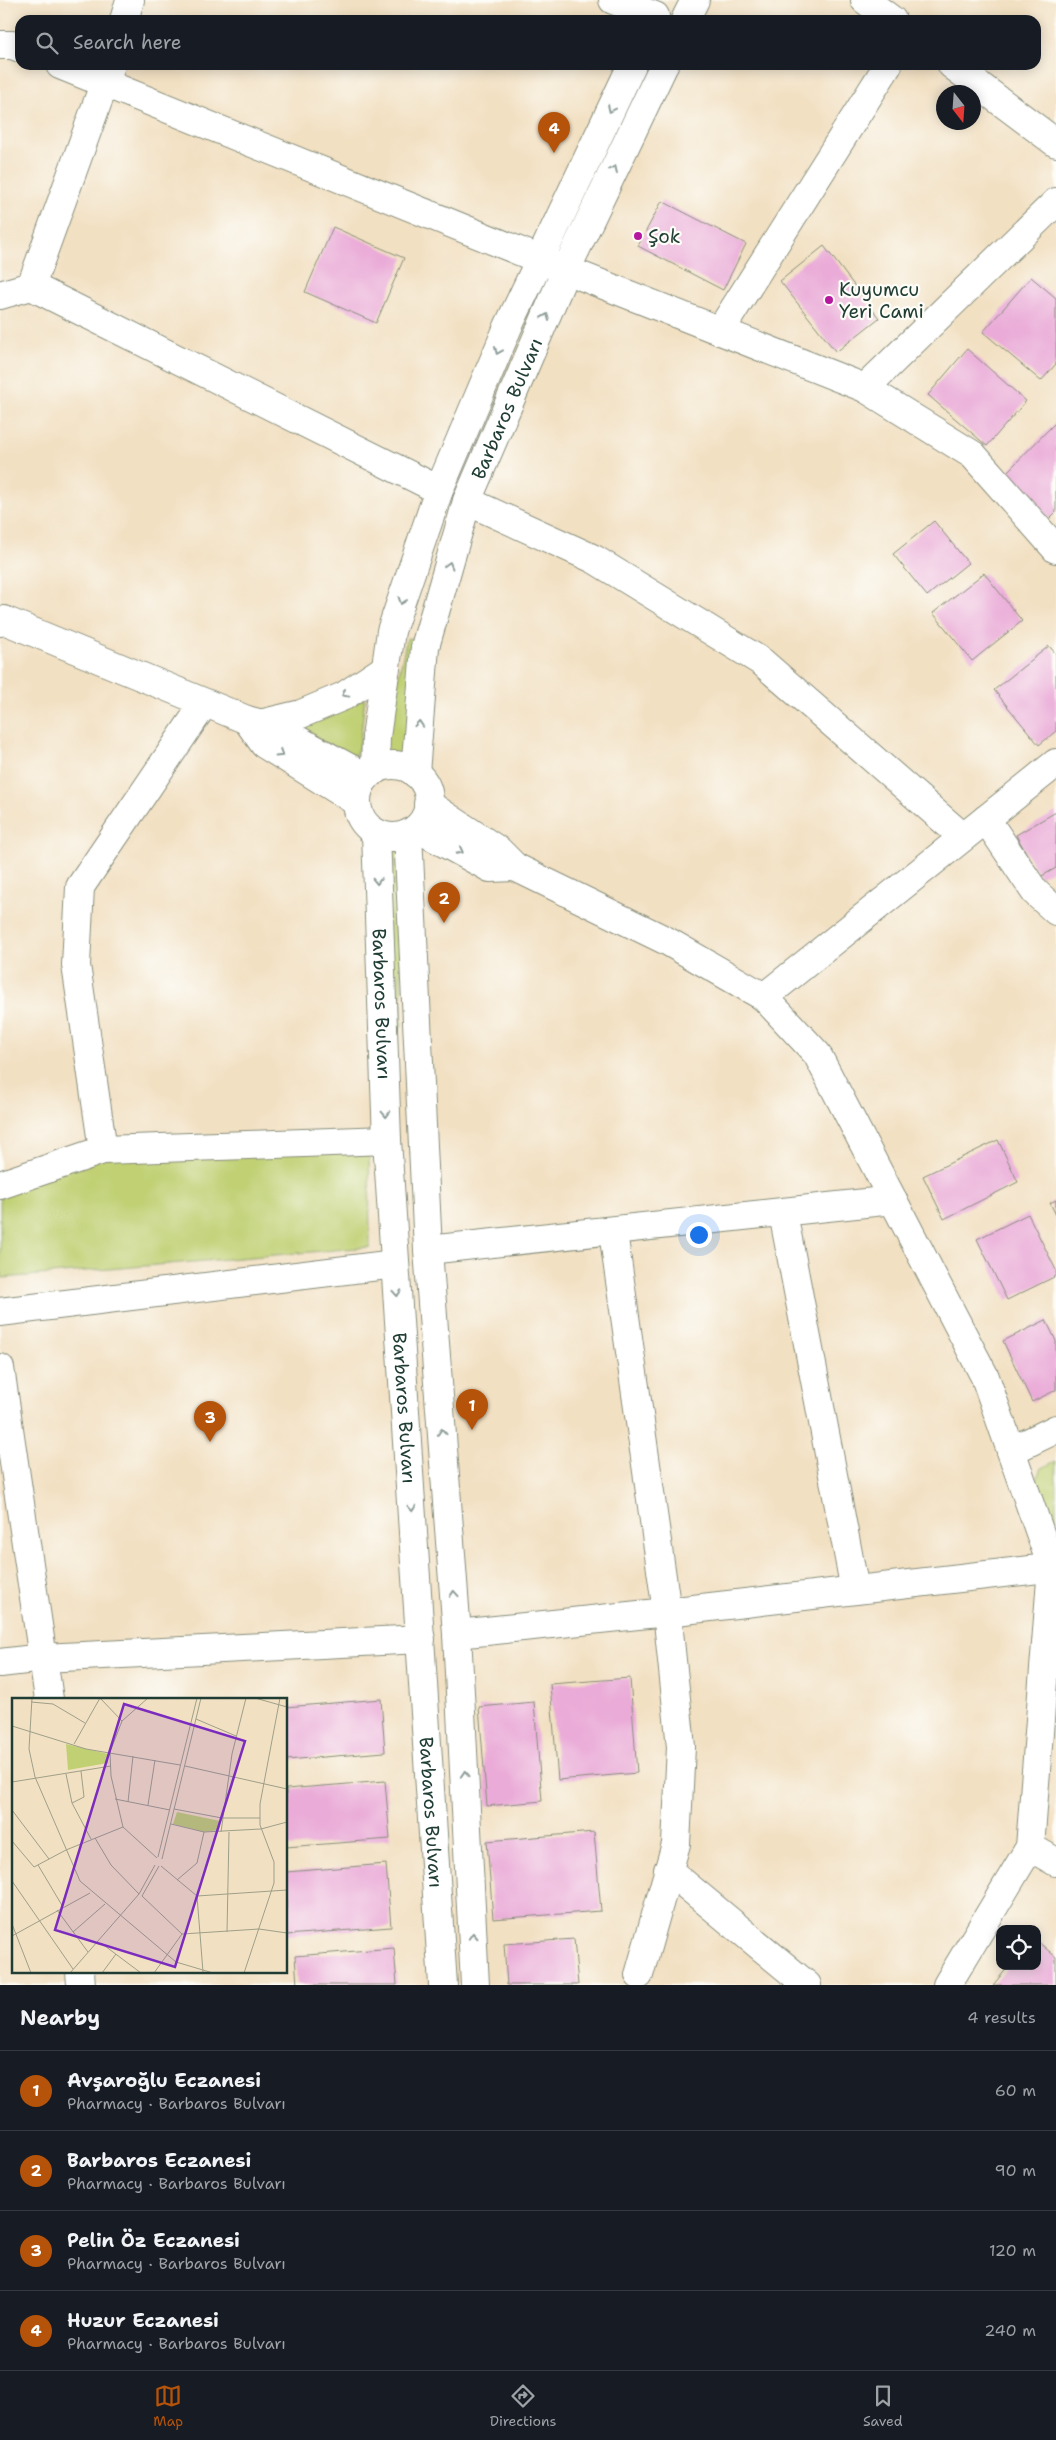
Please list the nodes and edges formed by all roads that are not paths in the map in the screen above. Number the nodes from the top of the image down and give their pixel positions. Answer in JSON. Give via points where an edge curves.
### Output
{"nodes":[{"id":1,"x":130,"y":0,"type":"edge"},
{"id":2,"x":613,"y":0,"type":"edge"},
{"id":3,"x":695,"y":0,"type":"edge"},
{"id":4,"x":865,"y":0,"type":"edge"},
{"id":5,"x":657,"y":12,"type":"edge"},
{"id":6,"x":126,"y":15,"type":"edge"},
{"id":7,"x":688,"y":15,"type":"edge"},
{"id":8,"x":885,"y":15,"type":"edge"},
{"id":9,"x":0,"y":46,"type":"edge"},
{"id":10,"x":15,"y":46,"type":"edge"},
{"id":11,"x":84,"y":70,"type":"edge"},
{"id":12,"x":630,"y":70,"type":"edge"},
{"id":13,"x":662,"y":70,"type":"edge"},
{"id":14,"x":885,"y":70,"type":"edge"},
{"id":15,"x":959,"y":70,"type":"edge"},
{"id":16,"x":109,"y":75,"type":"edge"},
{"id":17,"x":1056,"y":143,"type":"edge"},
{"id":18,"x":1052,"y":212,"type":"edge"},
{"id":19,"x":540,"y":259,"type":"junction"},
{"id":20,"x":566,"y":270,"type":"junction"},
{"id":21,"x":31,"y":286,"type":"junction"},
{"id":22,"x":0,"y":295,"type":"edge"},
{"id":23,"x":720,"y":332,"type":"junction"},
{"id":24,"x":865,"y":388,"type":"junction"},
{"id":25,"x":439,"y":490,"type":"junction"},
{"id":26,"x":468,"y":501,"type":"junction"},
{"id":27,"x":1056,"y":549,"type":"edge"},
{"id":28,"x":1,"y":618,"type":"edge"},
{"id":29,"x":386,"y":668,"type":"junction"},
{"id":30,"x":204,"y":704,"type":"junction"},
{"id":31,"x":253,"y":722,"type":"junction"},
{"id":32,"x":1056,"y":763,"type":"edge"},
{"id":33,"x":415,"y":773,"type":"junction"},
{"id":34,"x":371,"y":774,"type":"junction"},
{"id":35,"x":357,"y":802,"type":"junction"},
{"id":36,"x":986,"y":819,"type":"junction"},
{"id":37,"x":418,"y":822,"type":"junction"},
{"id":38,"x":376,"y":832,"type":"junction"},
{"id":39,"x":963,"y":837,"type":"junction"},
{"id":40,"x":1056,"y":911,"type":"edge"},
{"id":41,"x":764,"y":997,"type":"junction"},
{"id":42,"x":387,"y":1140,"type":"junction"},
{"id":43,"x":104,"y":1150,"type":"junction"},
{"id":44,"x":0,"y":1185,"type":"edge"},
{"id":45,"x":893,"y":1200,"type":"junction"},
{"id":46,"x":783,"y":1213,"type":"junction"},
{"id":47,"x":613,"y":1232,"type":"junction"},
{"id":48,"x":428,"y":1250,"type":"junction"},
{"id":49,"x":395,"y":1264,"type":"junction"},
{"id":50,"x":0,"y":1312,"type":"edge"},
{"id":51,"x":0,"y":1368,"type":"edge"},
{"id":52,"x":1056,"y":1429,"type":"edge"},
{"id":53,"x":1011,"y":1452,"type":"junction"},
{"id":54,"x":1054,"y":1567,"type":"edge"},
{"id":55,"x":855,"y":1590,"type":"junction"},
{"id":56,"x":667,"y":1612,"type":"junction"},
{"id":57,"x":457,"y":1634,"type":"junction"},
{"id":58,"x":420,"y":1639,"type":"junction"},
{"id":59,"x":43,"y":1658,"type":"junction"},
{"id":60,"x":0,"y":1663,"type":"edge"},
{"id":61,"x":49,"y":1698,"type":"edge"},
{"id":62,"x":1030,"y":1847,"type":"junction"},
{"id":63,"x":1056,"y":1862,"type":"edge"},
{"id":64,"x":668,"y":1870,"type":"junction"},
{"id":65,"x":80,"y":1972,"type":"edge"},
{"id":66,"x":639,"y":1975,"type":"dead end"},
{"id":67,"x":81,"y":1985,"type":"edge"},
{"id":68,"x":443,"y":1985,"type":"edge"},
{"id":69,"x":475,"y":1985,"type":"edge"},
{"id":70,"x":807,"y":1985,"type":"edge"},
{"id":71,"x":947,"y":1985,"type":"edge"}],
"edges":[{"from":1,"to":6,"type":"street"},
{"from":2,"to":5,"type":"street"},
{"from":3,"to":7,"type":"street"},
{"from":4,"to":8,"type":"street"},
{"from":9,"to":10,"type":"street"},
{"from":11,"to":16,"type":"street"},
{"from":12,"to":19,"type":"street","name":"Barbaros Bulvarı","one_way":true},
{"from":20,"to":13,"type":"street","name":"Barbaros Bulvarı","one_way":true},
{"from":14,"to":23,"type":"street"},
{"from":15,"to":17,"type":"street"},
{"from":16,"to":19,"type":"street"},
{"from":16,"to":21,"type":"street"},
{"from":18,"to":24,"type":"street"},
{"from":19,"to":20,"type":"street"},
{"from":19,"to":25,"type":"street","name":"Barbaros Bulvarı","one_way":true},
{"from":20,"to":23,"type":"street"},
{"from":26,"to":20,"type":"street","name":"Barbaros Bulvarı","one_way":true},
{"from":21,"to":22,"type":"street"},
{"from":21,"to":25,"type":"street"},
{"from":23,"to":24,"type":"street"},
{"from":24,"to":27,"type":"street","via":[[973,455]]},
{"from":25,"to":29,"type":"street","name":"Barbaros Bulvarı","one_way":true,"via":[[391,631]]},
{"from":33,"to":26,"type":"street","name":"Barbaros Bulvarı","one_way":true,"via":[[425,648]]},
{"from":26,"to":39,"type":"street","via":[[594,559],[762,662]]},
{"from":28,"to":30,"type":"street"},
{"from":29,"to":31,"type":"street","one_way":true,"via":[[344,696],[301,714]]},
{"from":29,"to":34,"type":"street","name":"Barbaros Bulvarı"},
{"from":30,"to":31,"type":"street"},
{"from":30,"to":43,"type":"street","via":[[80,887],[76,965]]},
{"from":31,"to":34,"type":"street","via":[[274,727]]},
{"from":31,"to":35,"type":"street","one_way":true,"via":[[264,744]]},
{"from":32,"to":36,"type":"street"},
{"from":33,"to":34,"type":"street","via":[[396,766]]},
{"from":33,"to":37,"type":"street","via":[[425,787]]},
{"from":34,"to":35,"type":"street","via":[[361,785]]},
{"from":35,"to":38,"type":"street","via":[[359,814]]},
{"from":36,"to":39,"type":"street"},
{"from":36,"to":40,"type":"street","via":[[1035,892]]},
{"from":37,"to":38,"type":"street","via":[[386,836]]},
{"from":37,"to":41,"type":"street","via":[[490,868],[515,867],[667,941]]},
{"from":37,"to":48,"type":"street","name":"Barbaros Bulvarı"},
{"from":38,"to":42,"type":"street","name":"Barbaros Bulvarı","one_way":true},
{"from":39,"to":41,"type":"street"},
{"from":41,"to":45,"type":"street","via":[[817,1054]]},
{"from":42,"to":43,"type":"street"},
{"from":42,"to":49,"type":"street","name":"Barbaros Bulvarı"},
{"from":43,"to":44,"type":"street"},
{"from":45,"to":46,"type":"street"},
{"from":45,"to":53,"type":"street","via":[[985,1377]]},
{"from":46,"to":47,"type":"street"},
{"from":46,"to":55,"type":"street"},
{"from":47,"to":48,"type":"street"},
{"from":47,"to":56,"type":"street"},
{"from":57,"to":48,"type":"street","name":"Barbaros Bulvarı","one_way":true},
{"from":49,"to":50,"type":"street"},
{"from":49,"to":58,"type":"street","name":"Barbaros Bulvarı","one_way":true},
{"from":51,"to":59,"type":"street"},
{"from":52,"to":53,"type":"street"},
{"from":53,"to":54,"type":"street"},
{"from":54,"to":55,"type":"street"},
{"from":54,"to":62,"type":"street"},
{"from":55,"to":56,"type":"street"},
{"from":56,"to":57,"type":"street"},
{"from":56,"to":64,"type":"street","via":[[681,1747],[676,1844]]},
{"from":69,"to":57,"type":"street","name":"Barbaros Bulvarı","one_way":true},
{"from":58,"to":59,"type":"street"},
{"from":58,"to":68,"type":"street","name":"Barbaros Bulvarı"},
{"from":59,"to":60,"type":"street"},
{"from":59,"to":61,"type":"street"},
{"from":62,"to":63,"type":"street"},
{"from":62,"to":71,"type":"street"},
{"from":64,"to":66,"type":"street"},
{"from":64,"to":70,"type":"street"},
{"from":65,"to":67,"type":"street"}]}
